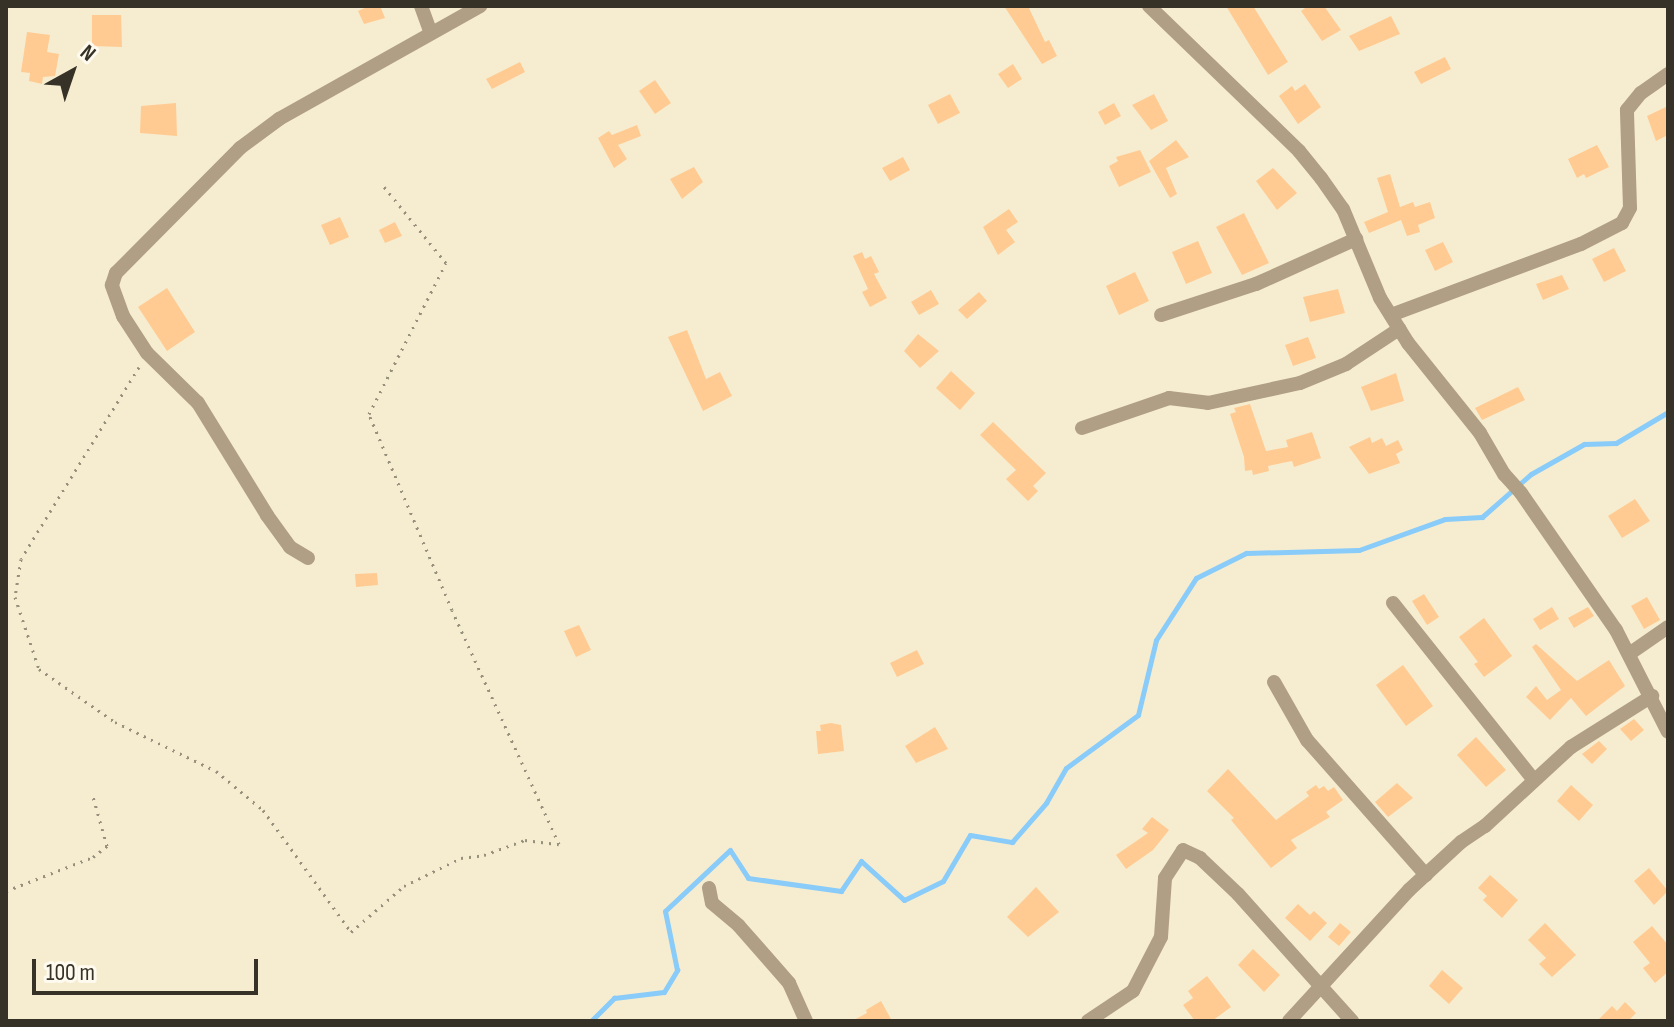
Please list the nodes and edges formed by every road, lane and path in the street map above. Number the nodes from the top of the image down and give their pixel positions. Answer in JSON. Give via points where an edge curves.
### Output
{"nodes":[{"id":1,"x":421,"y":6,"type":"edge"},
{"id":2,"x":480,"y":6,"type":"edge"},
{"id":3,"x":1149,"y":6,"type":"edge"},
{"id":4,"x":431,"y":33,"type":"junction"},
{"id":5,"x":1668,"y":74,"type":"edge"},
{"id":6,"x":381,"y":183,"type":"dead end"},
{"id":7,"x":1356,"y":239,"type":"junction"},
{"id":8,"x":1161,"y":315,"type":"dead end"},
{"id":9,"x":1391,"y":315,"type":"junction"},
{"id":10,"x":1399,"y":329,"type":"junction"},
{"id":11,"x":147,"y":353,"type":"junction"},
{"id":12,"x":1082,"y":428,"type":"dead end"},
{"id":13,"x":308,"y":558,"type":"dead end"},
{"id":14,"x":1393,"y":603,"type":"dead end"},
{"id":15,"x":1668,"y":627,"type":"edge"},
{"id":16,"x":1629,"y":654,"type":"junction"},
{"id":17,"x":1274,"y":682,"type":"dead end"},
{"id":18,"x":1652,"y":696,"type":"junction"},
{"id":19,"x":1668,"y":732,"type":"edge"},
{"id":20,"x":1533,"y":779,"type":"junction"},
{"id":21,"x":92,"y":793,"type":"dead end"},
{"id":22,"x":1426,"y":875,"type":"junction"},
{"id":23,"x":709,"y":888,"type":"dead end"},
{"id":24,"x":6,"y":891,"type":"edge"},
{"id":25,"x":1318,"y":986,"type":"junction"},
{"id":26,"x":806,"y":1021,"type":"edge"},
{"id":27,"x":1088,"y":1021,"type":"edge"},
{"id":28,"x":1289,"y":1021,"type":"edge"},
{"id":29,"x":1352,"y":1021,"type":"edge"}],
"edges":[{"from":1,"to":4,"type":"street"},
{"from":2,"to":4,"type":"street"},
{"from":3,"to":7,"type":"street","via":[[1299,151],[1343,209]]},
{"from":4,"to":11,"type":"street","via":[[279,119],[240,148],[116,273],[115,300]]},
{"from":5,"to":9,"type":"street","via":[[1627,110],[1630,208],[1622,223],[1581,244]]},
{"from":6,"to":11,"type":"path","via":[[446,263],[369,414],[559,844],[525,840],[461,858],[404,886],[351,932],[263,810],[216,771],[115,722],[39,669],[15,597],[21,559]]},
{"from":7,"to":8,"type":"street","via":[[1256,284]]},
{"from":7,"to":9,"type":"street"},
{"from":9,"to":10,"type":"street"},
{"from":10,"to":12,"type":"street","via":[[1346,364],[1300,383],[1208,403],[1169,398]]},
{"from":10,"to":16,"type":"street","via":[[1480,433]]},
{"from":11,"to":13,"type":"street","via":[[198,403],[267,515],[290,547]]},
{"from":14,"to":20,"type":"street"},
{"from":15,"to":16,"type":"street"},
{"from":16,"to":18,"type":"street"},
{"from":17,"to":22,"type":"street","via":[[1307,740]]},
{"from":18,"to":19,"type":"street"},
{"from":18,"to":20,"type":"street","via":[[1571,747]]},
{"from":20,"to":22,"type":"street"},
{"from":21,"to":24,"type":"path","via":[[107,846],[93,857]]},
{"from":22,"to":25,"type":"street"},
{"from":23,"to":26,"type":"street","via":[[712,903],[789,983]]},
{"from":25,"to":27,"type":"street","via":[[1238,894],[1200,858],[1183,850],[1165,878],[1161,937],[1133,991]]},
{"from":25,"to":28,"type":"street"},
{"from":25,"to":29,"type":"street"}]}
